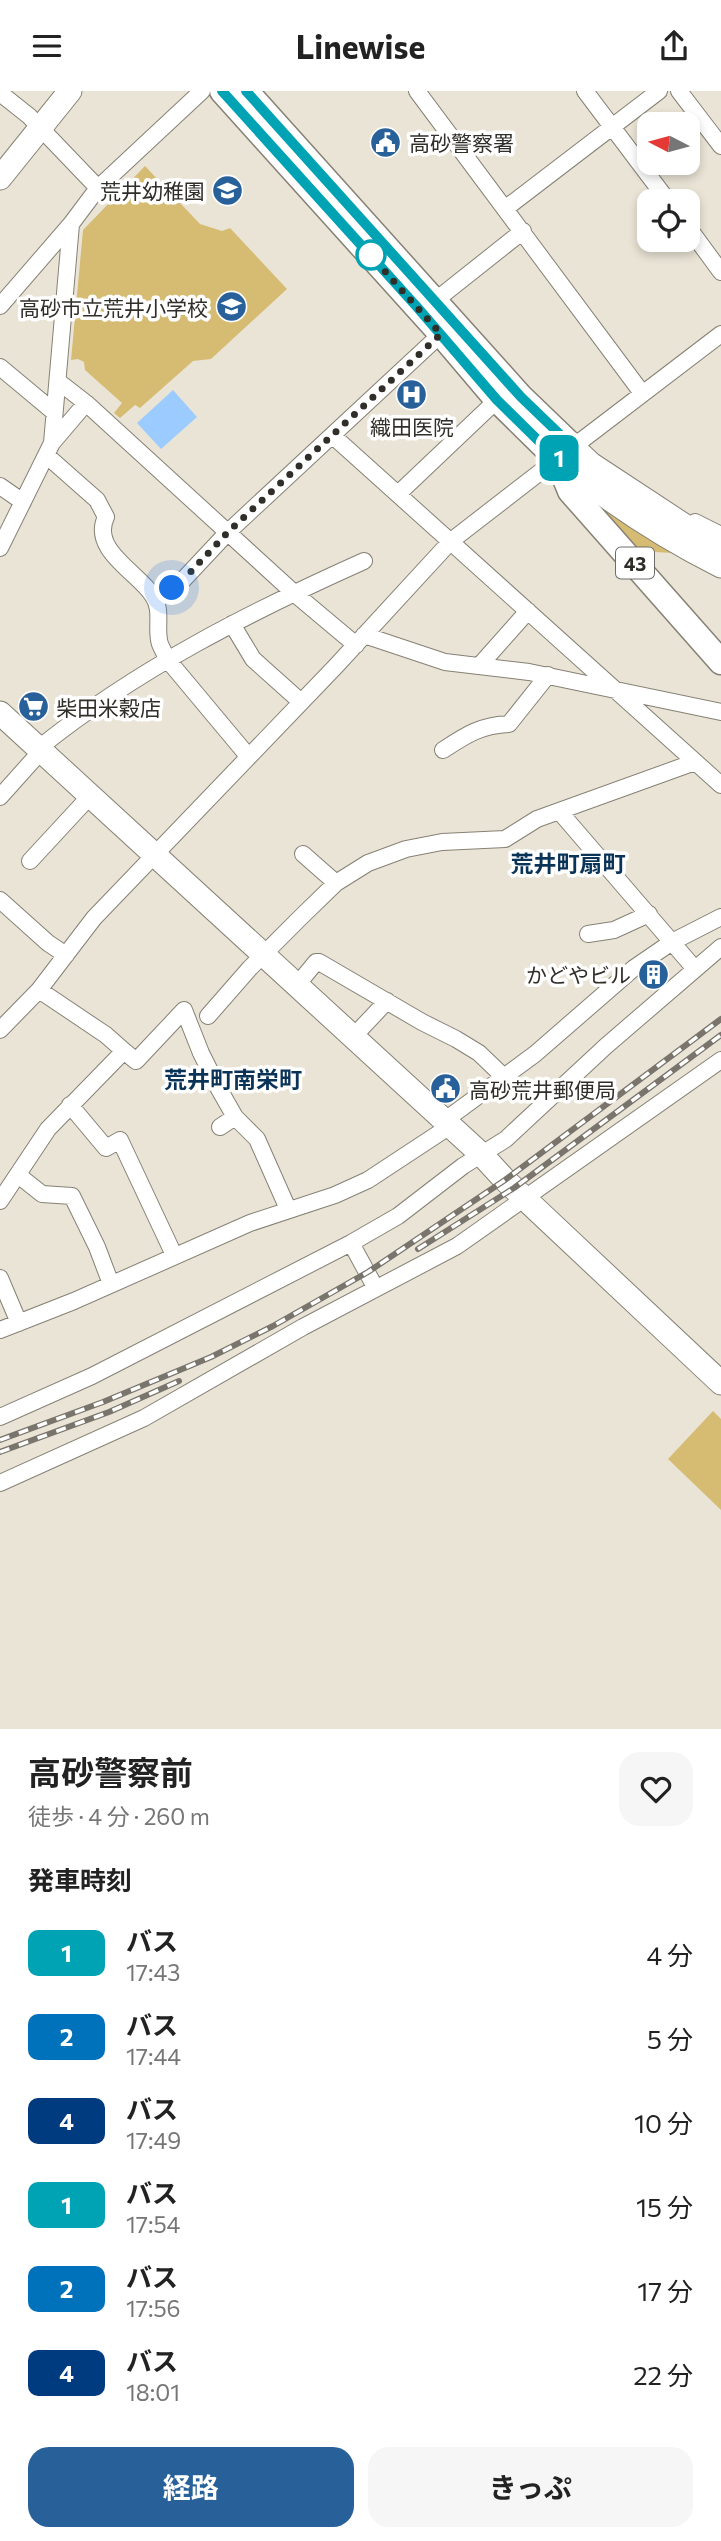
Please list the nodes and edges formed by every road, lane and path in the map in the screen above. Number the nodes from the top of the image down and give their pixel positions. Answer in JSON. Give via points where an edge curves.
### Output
{"nodes":[{"id":1,"x":70,"y":91,"type":"edge"},
{"id":2,"x":202,"y":91,"type":"edge"},
{"id":3,"x":222,"y":91,"type":"edge"},
{"id":4,"x":246,"y":91,"type":"edge"},
{"id":5,"x":417,"y":91,"type":"edge"},
{"id":6,"x":585,"y":91,"type":"edge"},
{"id":7,"x":659,"y":91,"type":"edge"},
{"id":8,"x":679,"y":91,"type":"edge"},
{"id":9,"x":0,"y":93,"type":"edge"},
{"id":10,"x":612,"y":127,"type":"junction"},
{"id":11,"x":40,"y":129,"type":"junction"},
{"id":12,"x":721,"y":146,"type":"edge"},
{"id":13,"x":0,"y":179,"type":"edge"},
{"id":14,"x":98,"y":188,"type":"junction"},
{"id":15,"x":659,"y":189,"type":"edge"},
{"id":16,"x":506,"y":208,"type":"junction"},
{"id":17,"x":71,"y":224,"type":"junction"},
{"id":18,"x":523,"y":231,"type":"junction"},
{"id":19,"x":700,"y":243,"type":"edge"},
{"id":20,"x":721,"y":272,"type":"edge"},
{"id":21,"x":436,"y":300,"type":"junction"},
{"id":22,"x":0,"y":306,"type":"edge"},
{"id":23,"x":441,"y":334,"type":"junction"},
{"id":24,"x":721,"y":334,"type":"edge"},
{"id":25,"x":0,"y":367,"type":"edge"},
{"id":26,"x":59,"y":382,"type":"junction"},
{"id":27,"x":642,"y":393,"type":"junction"},
{"id":28,"x":497,"y":400,"type":"junction"},
{"id":29,"x":86,"y":403,"type":"junction"},
{"id":30,"x":54,"y":412,"type":"junction"},
{"id":31,"x":333,"y":436,"type":"junction"},
{"id":32,"x":49,"y":449,"type":"junction"},
{"id":33,"x":565,"y":453,"type":"junction"},
{"id":34,"x":0,"y":486,"type":"edge"},
{"id":35,"x":399,"y":493,"type":"junction"},
{"id":36,"x":23,"y":502,"type":"junction"},
{"id":37,"x":657,"y":509,"type":"junction"},
{"id":38,"x":228,"y":532,"type":"junction"},
{"id":39,"x":721,"y":535,"type":"edge"},
{"id":40,"x":451,"y":541,"type":"junction"},
{"id":41,"x":0,"y":548,"type":"edge"},
{"id":42,"x":721,"y":549,"type":"edge"},
{"id":43,"x":364,"y":561,"type":"dead end"},
{"id":44,"x":721,"y":566,"type":"edge"},
{"id":45,"x":294,"y":593,"type":"junction"},
{"id":46,"x":153,"y":594,"type":"junction"},
{"id":47,"x":528,"y":611,"type":"junction"},
{"id":48,"x":232,"y":624,"type":"junction"},
{"id":49,"x":360,"y":640,"type":"junction"},
{"id":50,"x":167,"y":659,"type":"junction"},
{"id":51,"x":721,"y":662,"type":"edge"},
{"id":52,"x":480,"y":665,"type":"junction"},
{"id":53,"x":548,"y":675,"type":"junction"},
{"id":54,"x":612,"y":689,"type":"junction"},
{"id":55,"x":300,"y":702,"type":"junction"},
{"id":56,"x":721,"y":712,"type":"edge"},
{"id":57,"x":0,"y":713,"type":"edge"},
{"id":58,"x":41,"y":749,"type":"junction"},
{"id":59,"x":443,"y":750,"type":"dead end"},
{"id":60,"x":248,"y":755,"type":"junction"},
{"id":61,"x":695,"y":762,"type":"junction"},
{"id":62,"x":721,"y":785,"type":"edge"},
{"id":63,"x":91,"y":795,"type":"junction"},
{"id":64,"x":0,"y":797,"type":"edge"},
{"id":65,"x":559,"y":811,"type":"junction"},
{"id":66,"x":155,"y":853,"type":"junction"},
{"id":67,"x":303,"y":854,"type":"dead end"},
{"id":68,"x":30,"y":861,"type":"dead end"},
{"id":69,"x":336,"y":883,"type":"junction"},
{"id":70,"x":0,"y":900,"type":"edge"},
{"id":71,"x":649,"y":914,"type":"junction"},
{"id":72,"x":721,"y":917,"type":"edge"},
{"id":73,"x":588,"y":934,"type":"dead end"},
{"id":74,"x":672,"y":942,"type":"junction"},
{"id":75,"x":721,"y":947,"type":"edge"},
{"id":76,"x":66,"y":955,"type":"junction"},
{"id":77,"x":265,"y":955,"type":"junction"},
{"id":78,"x":695,"y":969,"type":"junction"},
{"id":79,"x":297,"y":985,"type":"junction"},
{"id":80,"x":39,"y":990,"type":"junction"},
{"id":81,"x":387,"y":1001,"type":"junction"},
{"id":82,"x":208,"y":1016,"type":"dead end"},
{"id":83,"x":0,"y":1030,"type":"edge"},
{"id":84,"x":353,"y":1037,"type":"junction"},
{"id":85,"x":124,"y":1051,"type":"junction"},
{"id":86,"x":721,"y":1059,"type":"edge"},
{"id":87,"x":504,"y":1077,"type":"junction"},
{"id":88,"x":70,"y":1105,"type":"junction"},
{"id":89,"x":235,"y":1117,"type":"junction"},
{"id":90,"x":447,"y":1123,"type":"junction"},
{"id":91,"x":220,"y":1127,"type":"dead end"},
{"id":92,"x":482,"y":1155,"type":"junction"},
{"id":93,"x":18,"y":1175,"type":"junction"},
{"id":94,"x":526,"y":1199,"type":"junction"},
{"id":95,"x":0,"y":1201,"type":"edge"},
{"id":96,"x":288,"y":1209,"type":"junction"},
{"id":97,"x":351,"y":1243,"type":"junction"},
{"id":98,"x":174,"y":1255,"type":"junction"},
{"id":99,"x":0,"y":1278,"type":"edge"},
{"id":100,"x":111,"y":1284,"type":"junction"},
{"id":101,"x":375,"y":1287,"type":"junction"},
{"id":102,"x":19,"y":1323,"type":"junction"},
{"id":103,"x":0,"y":1330,"type":"edge"},
{"id":104,"x":721,"y":1383,"type":"edge"},
{"id":105,"x":0,"y":1417,"type":"edge"},
{"id":106,"x":0,"y":1483,"type":"edge"}],
"edges":[{"from":1,"to":11,"type":"street"},
{"from":2,"to":14,"type":"street"},
{"from":3,"to":23,"type":"main road","number":"43"},
{"from":4,"to":21,"type":"main road","number":"43"},
{"from":5,"to":16,"type":"street"},
{"from":6,"to":10,"type":"street"},
{"from":7,"to":10,"type":"street"},
{"from":8,"to":12,"type":"street"},
{"from":9,"to":11,"type":"street"},
{"from":10,"to":15,"type":"street"},
{"from":10,"to":16,"type":"street"},
{"from":11,"to":13,"type":"street"},
{"from":11,"to":14,"type":"street"},
{"from":14,"to":17,"type":"street"},
{"from":16,"to":18,"type":"street"},
{"from":17,"to":22,"type":"street"},
{"from":17,"to":26,"type":"street"},
{"from":18,"to":21,"type":"street"},
{"from":18,"to":27,"type":"street"},
{"from":19,"to":20,"type":"street"},
{"from":21,"to":33,"type":"main road","number":"43"},
{"from":23,"to":28,"type":"main road","number":"43"},
{"from":23,"to":31,"type":"street"},
{"from":24,"to":27,"type":"street"},
{"from":25,"to":30,"type":"street"},
{"from":26,"to":29,"type":"street"},
{"from":26,"to":30,"type":"street"},
{"from":27,"to":33,"type":"street"},
{"from":28,"to":33,"type":"main road","number":"43"},
{"from":28,"to":35,"type":"street"},
{"from":29,"to":32,"type":"street"},
{"from":29,"to":38,"type":"street"},
{"from":30,"to":32,"type":"street"},
{"from":31,"to":35,"type":"street"},
{"from":31,"to":38,"type":"street"},
{"from":32,"to":36,"type":"street"},
{"from":32,"to":46,"type":"street","via":[[97,500],[106,516],[103,534],[110,549]]},
{"from":33,"to":37,"type":"street","via":[[591,464]]},
{"from":33,"to":40,"type":"street"},
{"from":33,"to":44,"type":"street","via":[[589,485]]},
{"from":33,"to":51,"type":"main road","number":"43","via":[[570,491]]},
{"from":34,"to":36,"type":"street"},
{"from":35,"to":40,"type":"street"},
{"from":36,"to":41,"type":"street"},
{"from":37,"to":39,"type":"street"},
{"from":37,"to":42,"type":"street"},
{"from":38,"to":45,"type":"street"},
{"from":38,"to":46,"type":"street","via":[[184,579]]},
{"from":40,"to":47,"type":"street"},
{"from":40,"to":49,"type":"street"},
{"from":43,"to":45,"type":"street"},
{"from":45,"to":48,"type":"street"},
{"from":45,"to":49,"type":"street"},
{"from":46,"to":50,"type":"street","via":[[160,644]]},
{"from":47,"to":52,"type":"street"},
{"from":47,"to":54,"type":"street"},
{"from":48,"to":50,"type":"street"},
{"from":48,"to":55,"type":"street","via":[[253,659]]},
{"from":49,"to":52,"type":"street","via":[[445,662]]},
{"from":49,"to":55,"type":"street"},
{"from":50,"to":58,"type":"street"},
{"from":50,"to":60,"type":"street"},
{"from":52,"to":53,"type":"street"},
{"from":53,"to":54,"type":"street"},
{"from":53,"to":59,"type":"street","via":[[509,724],[471,732]]},
{"from":54,"to":56,"type":"street"},
{"from":54,"to":61,"type":"street"},
{"from":55,"to":60,"type":"street"},
{"from":57,"to":58,"type":"street"},
{"from":58,"to":63,"type":"street"},
{"from":58,"to":64,"type":"street"},
{"from":60,"to":66,"type":"street"},
{"from":61,"to":62,"type":"street"},
{"from":61,"to":65,"type":"street"},
{"from":63,"to":66,"type":"street"},
{"from":63,"to":68,"type":"street"},
{"from":65,"to":69,"type":"street","via":[[505,839],[406,849],[368,863]]},
{"from":65,"to":71,"type":"street"},
{"from":66,"to":76,"type":"street"},
{"from":66,"to":77,"type":"street"},
{"from":67,"to":69,"type":"street"},
{"from":69,"to":77,"type":"street"},
{"from":70,"to":76,"type":"street"},
{"from":71,"to":73,"type":"street","via":[[614,930]]},
{"from":71,"to":74,"type":"street"},
{"from":72,"to":74,"type":"street"},
{"from":74,"to":78,"type":"street"},
{"from":74,"to":87,"type":"street","via":[[634,968]]},
{"from":75,"to":78,"type":"street"},
{"from":76,"to":80,"type":"street"},
{"from":77,"to":79,"type":"street"},
{"from":77,"to":82,"type":"street"},
{"from":78,"to":92,"type":"street","via":[[506,1139]]},
{"from":79,"to":81,"type":"street","via":[[319,962]]},
{"from":79,"to":84,"type":"street"},
{"from":80,"to":83,"type":"street"},
{"from":80,"to":85,"type":"street"},
{"from":81,"to":84,"type":"street"},
{"from":81,"to":87,"type":"street","via":[[479,1053]]},
{"from":84,"to":90,"type":"street"},
{"from":85,"to":88,"type":"street"},
{"from":85,"to":89,"type":"street","via":[[136,1061],[184,1010]]},
{"from":86,"to":94,"type":"street"},
{"from":87,"to":90,"type":"street"},
{"from":88,"to":93,"type":"street"},
{"from":88,"to":98,"type":"street","via":[[106,1147],[120,1140]]},
{"from":89,"to":91,"type":"street"},
{"from":89,"to":96,"type":"street","via":[[257,1139]]},
{"from":90,"to":92,"type":"street"},
{"from":90,"to":96,"type":"street","via":[[368,1180]]},
{"from":92,"to":94,"type":"street"},
{"from":92,"to":97,"type":"street","via":[[398,1216]]},
{"from":93,"to":95,"type":"street"},
{"from":93,"to":100,"type":"street","via":[[42,1194],[72,1196]]},
{"from":94,"to":101,"type":"street","via":[[457,1246]]},
{"from":94,"to":104,"type":"street"},
{"from":96,"to":98,"type":"street"},
{"from":97,"to":101,"type":"street"},
{"from":97,"to":105,"type":"street","via":[[92,1376]]},
{"from":98,"to":100,"type":"street"},
{"from":99,"to":102,"type":"street"},
{"from":100,"to":102,"type":"street"},
{"from":101,"to":106,"type":"street","via":[[144,1418]]},
{"from":102,"to":103,"type":"street"}]}
